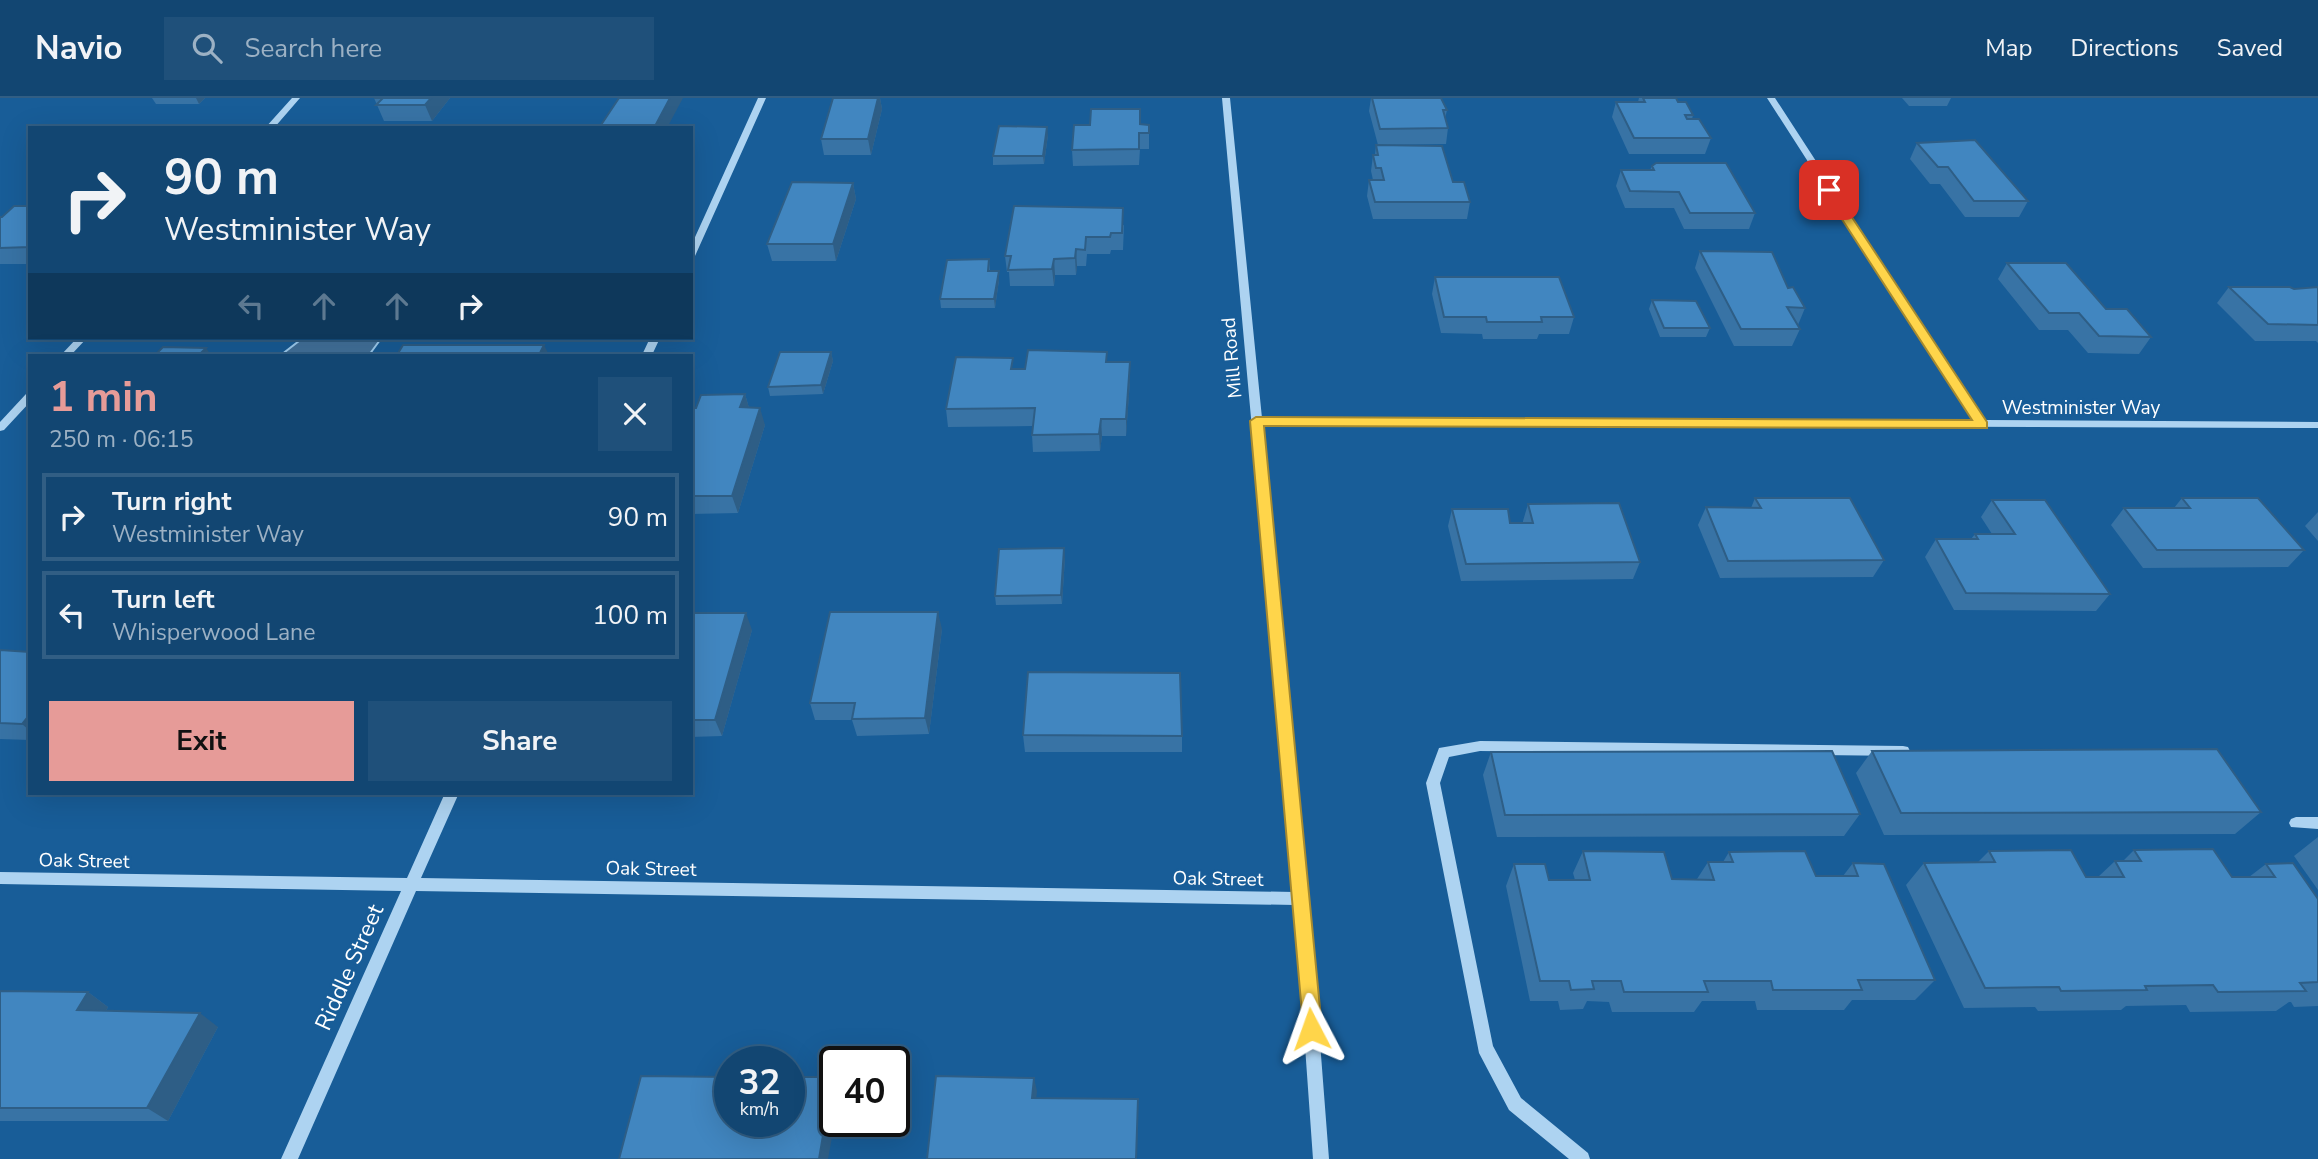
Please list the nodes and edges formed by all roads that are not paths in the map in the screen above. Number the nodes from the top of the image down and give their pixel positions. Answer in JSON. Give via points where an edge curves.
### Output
{"nodes":[{"id":1,"x":296,"y":98,"type":"edge"},
{"id":2,"x":762,"y":98,"type":"edge"},
{"id":3,"x":1226,"y":98,"type":"edge"},
{"id":4,"x":1771,"y":98,"type":"edge"},
{"id":5,"x":271,"y":126,"type":"edge"},
{"id":6,"x":693,"y":252,"type":"edge"},
{"id":7,"x":80,"y":340,"type":"edge"},
{"id":8,"x":67,"y":354,"type":"edge"},
{"id":9,"x":28,"y":398,"type":"edge"},
{"id":10,"x":1256,"y":421,"type":"junction"},
{"id":11,"x":1982,"y":425,"type":"junction"},
{"id":12,"x":2318,"y":425,"type":"edge"},
{"id":13,"x":0,"y":428,"type":"edge"},
{"id":14,"x":1913,"y":751,"type":"edge"},
{"id":15,"x":451,"y":795,"type":"edge"},
{"id":16,"x":2296,"y":823,"type":"dead end"},
{"id":17,"x":2318,"y":823,"type":"edge"},
{"id":18,"x":0,"y":878,"type":"edge"},
{"id":19,"x":411,"y":883,"type":"junction"},
{"id":20,"x":1302,"y":899,"type":"junction"},
{"id":21,"x":289,"y":1159,"type":"edge"},
{"id":22,"x":1321,"y":1159,"type":"edge"},
{"id":23,"x":1582,"y":1159,"type":"edge"}],
"edges":[{"from":1,"to":5,"type":"street"},
{"from":2,"to":6,"type":"street"},
{"from":3,"to":10,"type":"street","name":"Mill Road"},
{"from":4,"to":11,"type":"street"},
{"from":7,"to":8,"type":"street"},
{"from":9,"to":13,"type":"street"},
{"from":10,"to":11,"type":"street","name":"Westminister Way"},
{"from":10,"to":20,"type":"street","name":"Mill Road"},
{"from":11,"to":12,"type":"street","name":"Westminister Way"},
{"from":14,"to":23,"type":"street","via":[[1480,746],[1444,752],[1433,783],[1485,1048],[1515,1104]]},
{"from":15,"to":19,"type":"street","name":"Riddle Street"},
{"from":16,"to":17,"type":"street"},
{"from":18,"to":19,"type":"street","name":"Oak Street"},
{"from":19,"to":20,"type":"street","name":"Oak Street"},
{"from":19,"to":21,"type":"street","name":"Riddle Street"},
{"from":20,"to":22,"type":"street","name":"Mill Road"}]}
